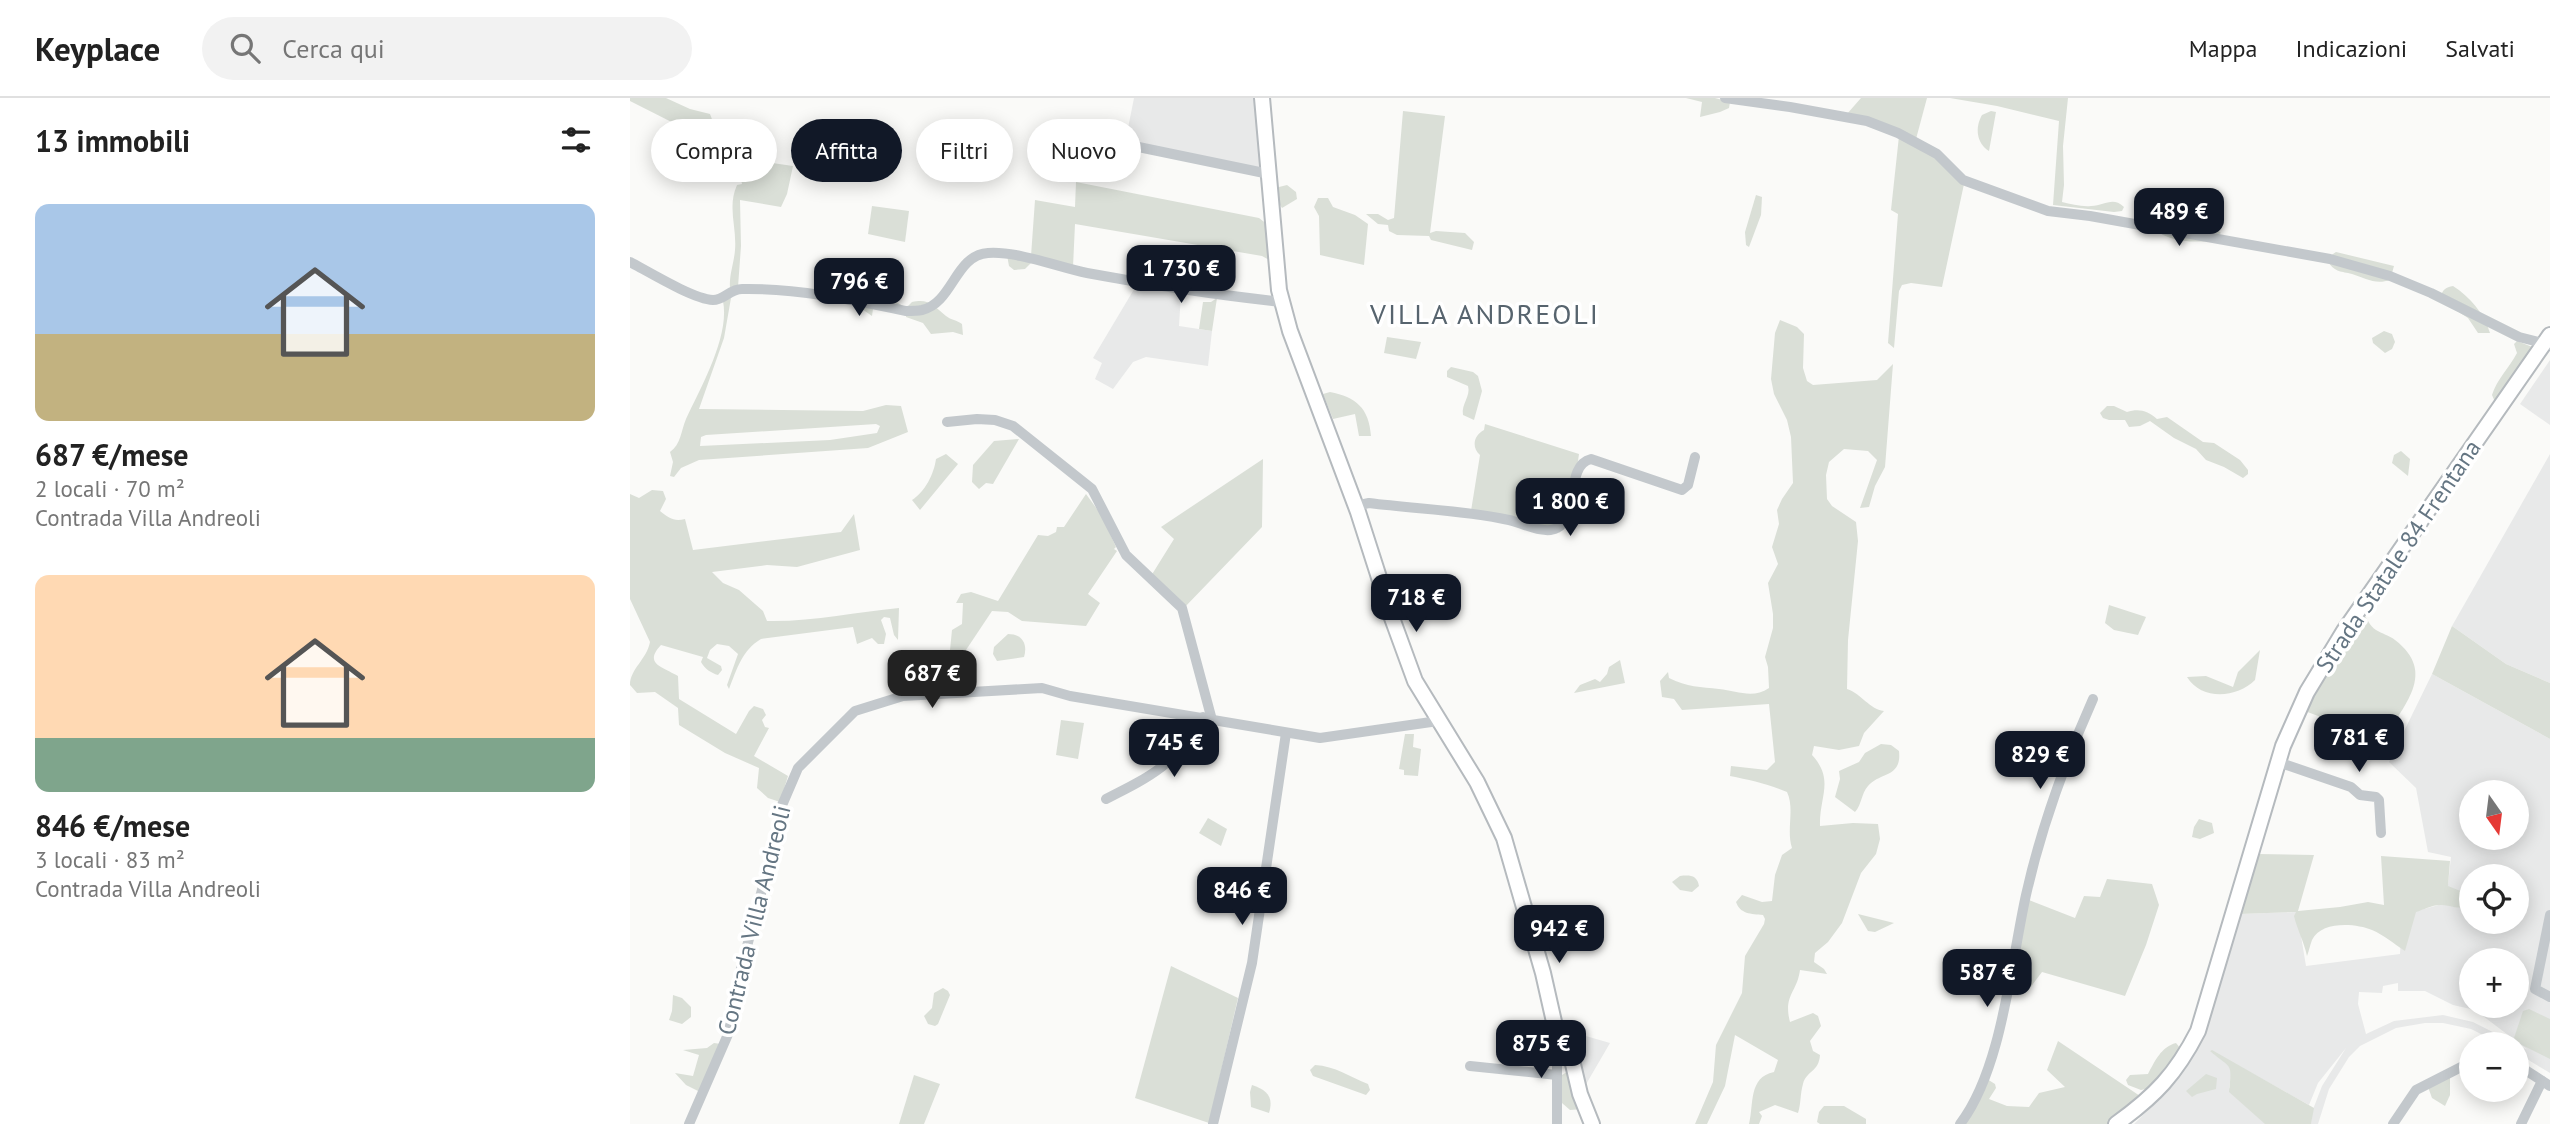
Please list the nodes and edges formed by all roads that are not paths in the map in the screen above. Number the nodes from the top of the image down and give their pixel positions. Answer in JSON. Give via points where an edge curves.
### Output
{"nodes":[{"id":1,"x":1262,"y":98,"type":"edge"},
{"id":2,"x":1725,"y":98,"type":"edge"},
{"id":3,"x":1141,"y":148,"type":"edge"},
{"id":4,"x":1269,"y":174,"type":"junction"},
{"id":5,"x":630,"y":262,"type":"edge"},
{"id":6,"x":1282,"y":302,"type":"junction"},
{"id":7,"x":2548,"y":342,"type":"edge"},
{"id":8,"x":947,"y":422,"type":"dead end"},
{"id":9,"x":1695,"y":457,"type":"dead end"},
{"id":10,"x":1356,"y":506,"type":"junction"},
{"id":11,"x":2093,"y":699,"type":"dead end"},
{"id":12,"x":1208,"y":718,"type":"junction"},
{"id":13,"x":1438,"y":721,"type":"junction"},
{"id":14,"x":1286,"y":733,"type":"junction"},
{"id":15,"x":2278,"y":762,"type":"junction"},
{"id":16,"x":1107,"y":799,"type":"dead end"},
{"id":17,"x":2381,"y":833,"type":"dead end"},
{"id":18,"x":2550,"y":915,"type":"edge"},
{"id":19,"x":2550,"y":997,"type":"edge"},
{"id":20,"x":1557,"y":1035,"type":"junction"},
{"id":21,"x":1471,"y":1066,"type":"dead end"},
{"id":22,"x":2459,"y":1068,"type":"edge"},
{"id":23,"x":2529,"y":1073,"type":"edge"},
{"id":24,"x":1557,"y":1075,"type":"junction"},
{"id":25,"x":2546,"y":1084,"type":"edge"},
{"id":26,"x":2127,"y":1118,"type":"edge"},
{"id":27,"x":690,"y":1124,"type":"edge"},
{"id":28,"x":1213,"y":1124,"type":"edge"},
{"id":29,"x":1557,"y":1124,"type":"edge"},
{"id":30,"x":1592,"y":1124,"type":"edge"},
{"id":31,"x":1960,"y":1124,"type":"edge"},
{"id":32,"x":2116,"y":1124,"type":"edge"},
{"id":33,"x":2393,"y":1124,"type":"edge"},
{"id":34,"x":2521,"y":1124,"type":"edge"}],
"edges":[{"from":1,"to":4,"type":"main road"},
{"from":2,"to":7,"type":"street","via":[[1867,121],[1937,154],[1963,180],[2048,211],[2330,259],[2390,276],[2519,337]]},
{"from":3,"to":4,"type":"street"},
{"from":4,"to":6,"type":"main road"},
{"from":5,"to":6,"type":"street","via":[[712,300],[740,289],[923,310],[937,303],[971,260],[990,253],[1207,293]]},
{"from":6,"to":10,"type":"main road"},
{"from":7,"to":15,"type":"main road","name":"Strada Statale 84 Frentana","via":[[2344,631],[2307,692]]},
{"from":8,"to":12,"type":"street","via":[[977,419],[1013,426],[1092,489],[1126,555],[1182,608]]},
{"from":9,"to":10,"type":"street","via":[[1688,485],[1682,490],[1591,459],[1585,461],[1578,468],[1564,523],[1555,530],[1479,514],[1369,503]]},
{"from":10,"to":13,"type":"main road","via":[[1415,681]]},
{"from":11,"to":31,"type":"street","via":[[2071,747],[2041,839],[1992,1055],[1975,1100]]},
{"from":12,"to":14,"type":"street","name":"Contrada Villa Andreoli"},
{"from":12,"to":16,"type":"street","via":[[1163,768]]},
{"from":12,"to":27,"type":"street","name":"Contrada Villa Andreoli","via":[[1042,688],[903,696],[855,711],[798,768],[791,782],[780,810],[729,1032]]},
{"from":13,"to":14,"type":"street","name":"Contrada Villa Andreoli","via":[[1321,738]]},
{"from":13,"to":20,"type":"main road","via":[[1477,782],[1504,838],[1544,973]]},
{"from":14,"to":28,"type":"street","via":[[1252,960]]},
{"from":15,"to":17,"type":"street","via":[[2376,797]]},
{"from":15,"to":26,"type":"main road","name":"Strada Statale 84 Frentana","via":[[2199,1031],[2166,1083]]},
{"from":18,"to":19,"type":"street","via":[[2535,989]]},
{"from":20,"to":24,"type":"street"},
{"from":20,"to":30,"type":"main road","via":[[1568,1043]]},
{"from":21,"to":24,"type":"street"},
{"from":22,"to":33,"type":"street","via":[[2416,1090]]},
{"from":23,"to":25,"type":"street"},
{"from":24,"to":29,"type":"street"},
{"from":25,"to":34,"type":"street"},
{"from":26,"to":32,"type":"main road","name":"Strada Statale 84 Frentana"}]}
